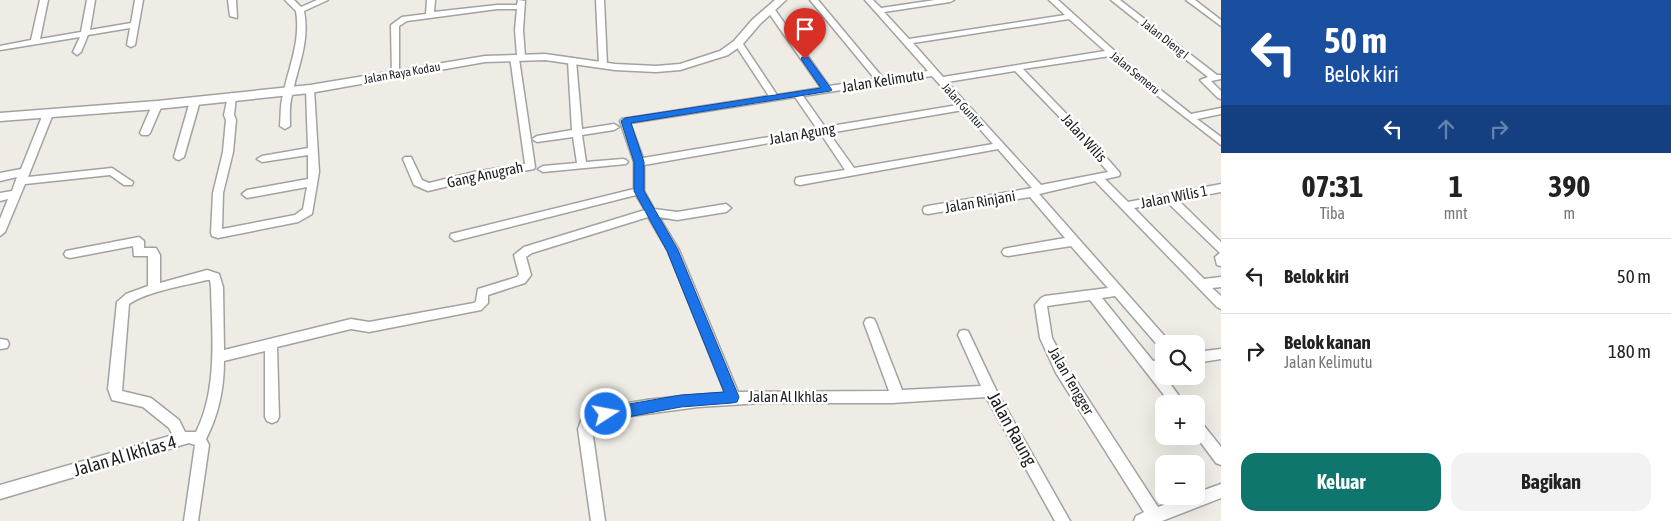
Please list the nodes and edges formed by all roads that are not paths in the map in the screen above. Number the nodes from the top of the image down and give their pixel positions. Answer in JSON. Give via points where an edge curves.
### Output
{"nodes":[{"id":1,"x":44,"y":0,"type":"edge"},
{"id":2,"x":91,"y":0,"type":"edge"},
{"id":3,"x":139,"y":0,"type":"edge"},
{"id":4,"x":232,"y":0,"type":"edge"},
{"id":5,"x":289,"y":0,"type":"edge"},
{"id":6,"x":324,"y":0,"type":"edge"},
{"id":7,"x":431,"y":0,"type":"edge"},
{"id":8,"x":600,"y":0,"type":"edge"},
{"id":9,"x":781,"y":0,"type":"edge"},
{"id":10,"x":814,"y":0,"type":"edge"},
{"id":11,"x":869,"y":0,"type":"edge"},
{"id":12,"x":950,"y":0,"type":"edge"},
{"id":13,"x":1053,"y":0,"type":"edge"},
{"id":14,"x":1115,"y":0,"type":"edge"},
{"id":15,"x":1190,"y":0,"type":"edge"},
{"id":16,"x":521,"y":4,"type":"edge"},
{"id":17,"x":770,"y":9,"type":"junction"},
{"id":18,"x":300,"y":10,"type":"junction"},
{"id":19,"x":878,"y":11,"type":"junction"},
{"id":20,"x":431,"y":15,"type":"junction"},
{"id":21,"x":234,"y":16,"type":"dead end"},
{"id":22,"x":1072,"y":16,"type":"junction"},
{"id":23,"x":1221,"y":24,"type":"edge"},
{"id":24,"x":134,"y":25,"type":"junction"},
{"id":25,"x":84,"y":34,"type":"junction"},
{"id":26,"x":906,"y":42,"type":"junction"},
{"id":27,"x":35,"y":43,"type":"junction"},
{"id":28,"x":738,"y":43,"type":"junction"},
{"id":29,"x":131,"y":45,"type":"dead end"},
{"id":30,"x":0,"y":48,"type":"edge"},
{"id":31,"x":77,"y":52,"type":"dead end"},
{"id":32,"x":1111,"y":53,"type":"junction"},
{"id":33,"x":518,"y":57,"type":"junction"},
{"id":34,"x":572,"y":61,"type":"junction"},
{"id":35,"x":603,"y":66,"type":"junction"},
{"id":36,"x":1018,"y":69,"type":"junction"},
{"id":37,"x":933,"y":73,"type":"junction"},
{"id":38,"x":395,"y":75,"type":"junction"},
{"id":39,"x":1218,"y":77,"type":"edge"},
{"id":40,"x":940,"y":80,"type":"junction"},
{"id":41,"x":881,"y":81,"type":"junction"},
{"id":42,"x":310,"y":89,"type":"junction"},
{"id":43,"x":827,"y":90,"type":"junction"},
{"id":44,"x":288,"y":91,"type":"junction"},
{"id":45,"x":797,"y":94,"type":"junction"},
{"id":46,"x":232,"y":96,"type":"junction"},
{"id":47,"x":1221,"y":96,"type":"edge"},
{"id":48,"x":774,"y":97,"type":"junction"},
{"id":49,"x":195,"y":101,"type":"junction"},
{"id":50,"x":157,"y":105,"type":"junction"},
{"id":51,"x":964,"y":107,"type":"junction"},
{"id":52,"x":1221,"y":110,"type":"edge"},
{"id":53,"x":48,"y":114,"type":"junction"},
{"id":54,"x":0,"y":117,"type":"edge"},
{"id":55,"x":1191,"y":117,"type":"junction"},
{"id":56,"x":286,"y":126,"type":"dead end"},
{"id":57,"x":614,"y":127,"type":"dead end"},
{"id":58,"x":823,"y":130,"type":"junction"},
{"id":59,"x":577,"y":131,"type":"junction"},
{"id":60,"x":145,"y":133,"type":"dead end"},
{"id":61,"x":537,"y":139,"type":"dead end"},
{"id":62,"x":1221,"y":142,"type":"edge"},
{"id":63,"x":1000,"y":146,"type":"junction"},
{"id":64,"x":313,"y":151,"type":"junction"},
{"id":65,"x":179,"y":157,"type":"dead end"},
{"id":66,"x":408,"y":158,"type":"dead end"},
{"id":67,"x":262,"y":159,"type":"dead end"},
{"id":68,"x":623,"y":162,"type":"dead end"},
{"id":69,"x":639,"y":162,"type":"junction"},
{"id":70,"x":582,"y":165,"type":"junction"},
{"id":71,"x":543,"y":169,"type":"dead end"},
{"id":72,"x":852,"y":172,"type":"junction"},
{"id":73,"x":0,"y":177,"type":"edge"},
{"id":74,"x":22,"y":177,"type":"junction"},
{"id":75,"x":1099,"y":179,"type":"junction"},
{"id":76,"x":800,"y":181,"type":"dead end"},
{"id":77,"x":128,"y":182,"type":"dead end"},
{"id":78,"x":312,"y":182,"type":"junction"},
{"id":79,"x":1221,"y":188,"type":"edge"},
{"id":80,"x":639,"y":191,"type":"junction"},
{"id":81,"x":1035,"y":191,"type":"junction"},
{"id":82,"x":15,"y":194,"type":"junction"},
{"id":83,"x":247,"y":194,"type":"dead end"},
{"id":84,"x":0,"y":197,"type":"edge"},
{"id":85,"x":1170,"y":198,"type":"junction"},
{"id":86,"x":1127,"y":206,"type":"junction"},
{"id":87,"x":726,"y":208,"type":"dead end"},
{"id":88,"x":928,"y":210,"type":"dead end"},
{"id":89,"x":651,"y":212,"type":"junction"},
{"id":90,"x":0,"y":232,"type":"edge"},
{"id":91,"x":455,"y":237,"type":"dead end"},
{"id":92,"x":1074,"y":241,"type":"junction"},
{"id":93,"x":1221,"y":249,"type":"edge"},
{"id":94,"x":1008,"y":252,"type":"dead end"},
{"id":95,"x":70,"y":254,"type":"dead end"},
{"id":96,"x":1221,"y":257,"type":"edge"},
{"id":97,"x":1221,"y":262,"type":"edge"},
{"id":98,"x":1221,"y":282,"type":"edge"},
{"id":99,"x":1203,"y":284,"type":"junction"},
{"id":100,"x":154,"y":289,"type":"junction"},
{"id":101,"x":1117,"y":291,"type":"junction"},
{"id":102,"x":1092,"y":294,"type":"junction"},
{"id":103,"x":1221,"y":304,"type":"edge"},
{"id":104,"x":870,"y":323,"type":"dead end"},
{"id":105,"x":964,"y":335,"type":"dead end"},
{"id":106,"x":1156,"y":335,"type":"edge"},
{"id":107,"x":271,"y":344,"type":"junction"},
{"id":108,"x":1221,"y":354,"type":"edge"},
{"id":109,"x":217,"y":357,"type":"junction"},
{"id":110,"x":1205,"y":357,"type":"edge"},
{"id":111,"x":1155,"y":366,"type":"edge"},
{"id":112,"x":1150,"y":367,"type":"junction"},
{"id":113,"x":990,"y":391,"type":"junction"},
{"id":114,"x":1172,"y":395,"type":"edge"},
{"id":115,"x":894,"y":396,"type":"junction"},
{"id":116,"x":732,"y":397,"type":"junction"},
{"id":117,"x":272,"y":417,"type":"dead end"},
{"id":118,"x":1205,"y":438,"type":"edge"},
{"id":119,"x":182,"y":439,"type":"junction"},
{"id":120,"x":199,"y":439,"type":"junction"},
{"id":121,"x":1221,"y":458,"type":"edge"},
{"id":122,"x":1221,"y":491,"type":"edge"},
{"id":123,"x":0,"y":492,"type":"edge"},
{"id":124,"x":1148,"y":519,"type":"edge"},
{"id":125,"x":191,"y":521,"type":"edge"},
{"id":126,"x":598,"y":521,"type":"edge"},
{"id":127,"x":1063,"y":521,"type":"edge"}],
"edges":[{"from":1,"to":27,"type":"street"},
{"from":2,"to":25,"type":"street"},
{"from":3,"to":24,"type":"street"},
{"from":4,"to":21,"type":"street"},
{"from":5,"to":18,"type":"street"},
{"from":6,"to":18,"type":"street"},
{"from":7,"to":20,"type":"street"},
{"from":8,"to":35,"type":"street"},
{"from":9,"to":17,"type":"street","name":"Jalan Raya Kodau"},
{"from":10,"to":41,"type":"street"},
{"from":11,"to":19,"type":"street","name":"Jalan Guntur"},
{"from":12,"to":19,"type":"street"},
{"from":13,"to":22,"type":"street","name":"Jalan Semeru"},
{"from":14,"to":39,"type":"street","name":"Jalan Dieng I"},
{"from":15,"to":23,"type":"street"},
{"from":16,"to":20,"type":"street"},
{"from":16,"to":33,"type":"street"},
{"from":17,"to":28,"type":"street","name":"Jalan Raya Kodau"},
{"from":17,"to":43,"type":"street"},
{"from":18,"to":44,"type":"street","via":[[304,35]]},
{"from":19,"to":26,"type":"street","name":"Jalan Guntur"},
{"from":20,"to":38,"type":"street","via":[[400,20],[394,25]]},
{"from":22,"to":26,"type":"street"},
{"from":22,"to":32,"type":"street","name":"Jalan Semeru"},
{"from":24,"to":25,"type":"street"},
{"from":24,"to":29,"type":"street"},
{"from":25,"to":27,"type":"street"},
{"from":25,"to":31,"type":"street"},
{"from":26,"to":37,"type":"street","name":"Jalan Guntur"},
{"from":27,"to":30,"type":"street"},
{"from":28,"to":35,"type":"street","name":"Jalan Raya Kodau","via":[[710,59],[680,67]]},
{"from":28,"to":48,"type":"street"},
{"from":32,"to":36,"type":"street"},
{"from":32,"to":55,"type":"street","name":"Jalan Semeru"},
{"from":33,"to":34,"type":"street","name":"Jalan Raya Kodau"},
{"from":33,"to":38,"type":"street","name":"Jalan Raya Kodau","via":[[485,59]]},
{"from":33,"to":66,"type":"street","name":"Gang Anugrah","via":[[530,167],[428,187],[418,182]]},
{"from":34,"to":35,"type":"street","name":"Jalan Raya Kodau"},
{"from":34,"to":59,"type":"street"},
{"from":36,"to":40,"type":"street"},
{"from":36,"to":75,"type":"street","name":"Jalan Wilis","via":[[1113,169],[1115,174]]},
{"from":37,"to":40,"type":"street","name":"Jalan Guntur"},
{"from":37,"to":41,"type":"street","name":"Jalan Kelimutu"},
{"from":38,"to":42,"type":"street","name":"Jalan Raya Kodau"},
{"from":39,"to":47,"type":"street","via":[[1204,80],[1204,83]]},
{"from":40,"to":51,"type":"street","name":"Jalan Guntur"},
{"from":41,"to":43,"type":"street","name":"Jalan Kelimutu"},
{"from":42,"to":44,"type":"street","name":"Jalan Raya Kodau"},
{"from":42,"to":64,"type":"street"},
{"from":43,"to":45,"type":"street","name":"Jalan Kelimutu"},
{"from":44,"to":46,"type":"street","name":"Jalan Raya Kodau"},
{"from":44,"to":56,"type":"street"},
{"from":45,"to":48,"type":"street","name":"Jalan Kelimutu"},
{"from":45,"to":58,"type":"street"},
{"from":46,"to":49,"type":"street","name":"Jalan Raya Kodau"},
{"from":46,"to":78,"type":"street","via":[[228,152],[218,193],[216,233],[302,216],[308,211]]},
{"from":48,"to":69,"type":"street","name":"Jalan Kelimutu","via":[[625,121]]},
{"from":49,"to":50,"type":"street","name":"Jalan Raya Kodau"},
{"from":49,"to":65,"type":"street"},
{"from":50,"to":53,"type":"street","name":"Jalan Raya Kodau"},
{"from":50,"to":60,"type":"street"},
{"from":51,"to":58,"type":"street","name":"Jalan Agung"},
{"from":51,"to":63,"type":"street","name":"Jalan Guntur"},
{"from":52,"to":55,"type":"street"},
{"from":53,"to":54,"type":"street","name":"Jalan Raya Kodau"},
{"from":53,"to":74,"type":"street"},
{"from":55,"to":62,"type":"street","name":"Jalan Semeru"},
{"from":57,"to":59,"type":"street"},
{"from":58,"to":69,"type":"street","name":"Jalan Agung"},
{"from":58,"to":72,"type":"street"},
{"from":59,"to":61,"type":"street"},
{"from":59,"to":70,"type":"street"},
{"from":63,"to":72,"type":"street"},
{"from":63,"to":81,"type":"street","name":"Jalan Guntur"},
{"from":64,"to":67,"type":"street"},
{"from":64,"to":78,"type":"street"},
{"from":68,"to":70,"type":"street"},
{"from":69,"to":80,"type":"street"},
{"from":70,"to":71,"type":"street"},
{"from":72,"to":76,"type":"street"},
{"from":73,"to":74,"type":"street"},
{"from":74,"to":77,"type":"street","via":[[112,171]]},
{"from":74,"to":82,"type":"street"},
{"from":75,"to":81,"type":"street","name":"Jalan Wilis"},
{"from":75,"to":86,"type":"street"},
{"from":78,"to":83,"type":"street"},
{"from":79,"to":85,"type":"street","name":"Jalan Wilis 1"},
{"from":80,"to":89,"type":"street"},
{"from":80,"to":91,"type":"street"},
{"from":81,"to":88,"type":"street","name":"Jalan Rinjani"},
{"from":81,"to":92,"type":"street","name":"Jalan Guntur"},
{"from":82,"to":84,"type":"street"},
{"from":82,"to":90,"type":"street"},
{"from":85,"to":86,"type":"street","name":"Jalan Wilis 1"},
{"from":85,"to":93,"type":"street"},
{"from":86,"to":99,"type":"street"},
{"from":87,"to":89,"type":"street","via":[[676,216]]},
{"from":89,"to":107,"type":"street","via":[[528,250],[520,255],[525,275],[521,280],[482,292],[482,303],[477,307],[369,327],[351,324]]},
{"from":89,"to":116,"type":"street","via":[[673,250]]},
{"from":92,"to":94,"type":"street"},
{"from":92,"to":101,"type":"street","name":"Jalan Guntur"},
{"from":95,"to":100,"type":"street","via":[[139,241],[138,253],[152,251],[154,255]]},
{"from":96,"to":97,"type":"street"},
{"from":98,"to":99,"type":"street"},
{"from":99,"to":103,"type":"street"},
{"from":100,"to":109,"type":"street","via":[[207,275],[214,277],[218,287]]},
{"from":100,"to":119,"type":"street","via":[[123,302],[115,389],[117,396],[146,402],[174,424]]},
{"from":101,"to":102,"type":"street","name":"Jalan Tengger"},
{"from":101,"to":106,"type":"street","name":"Jalan Guntur"},
{"from":102,"to":112,"type":"street"},
{"from":102,"to":124,"type":"street","name":"Jalan Tengger","via":[[1045,301],[1041,305],[1046,338]]},
{"from":104,"to":115,"type":"street","via":[[896,392]]},
{"from":105,"to":113,"type":"street","name":"Jalan Raung"},
{"from":107,"to":109,"type":"street"},
{"from":107,"to":117,"type":"street"},
{"from":108,"to":110,"type":"street"},
{"from":109,"to":120,"type":"street","via":[[214,401],[207,426]]},
{"from":111,"to":112,"type":"street"},
{"from":112,"to":114,"type":"street"},
{"from":113,"to":115,"type":"street","name":"Jalan Al Ikhlas"},
{"from":113,"to":127,"type":"street","name":"Jalan Raung"},
{"from":115,"to":116,"type":"street","name":"Jalan Al Ikhlas"},
{"from":116,"to":126,"type":"street","name":"Jalan Al Ikhlas","via":[[681,401],[606,414],[586,422],[584,430]]},
{"from":118,"to":121,"type":"street"},
{"from":119,"to":120,"type":"street","name":"Jalan Al Ikhlas 4"},
{"from":119,"to":123,"type":"street","name":"Jalan Al Ikhlas 4"},
{"from":120,"to":125,"type":"street","via":[[202,456]]},
{"from":122,"to":124,"type":"street"}]}
